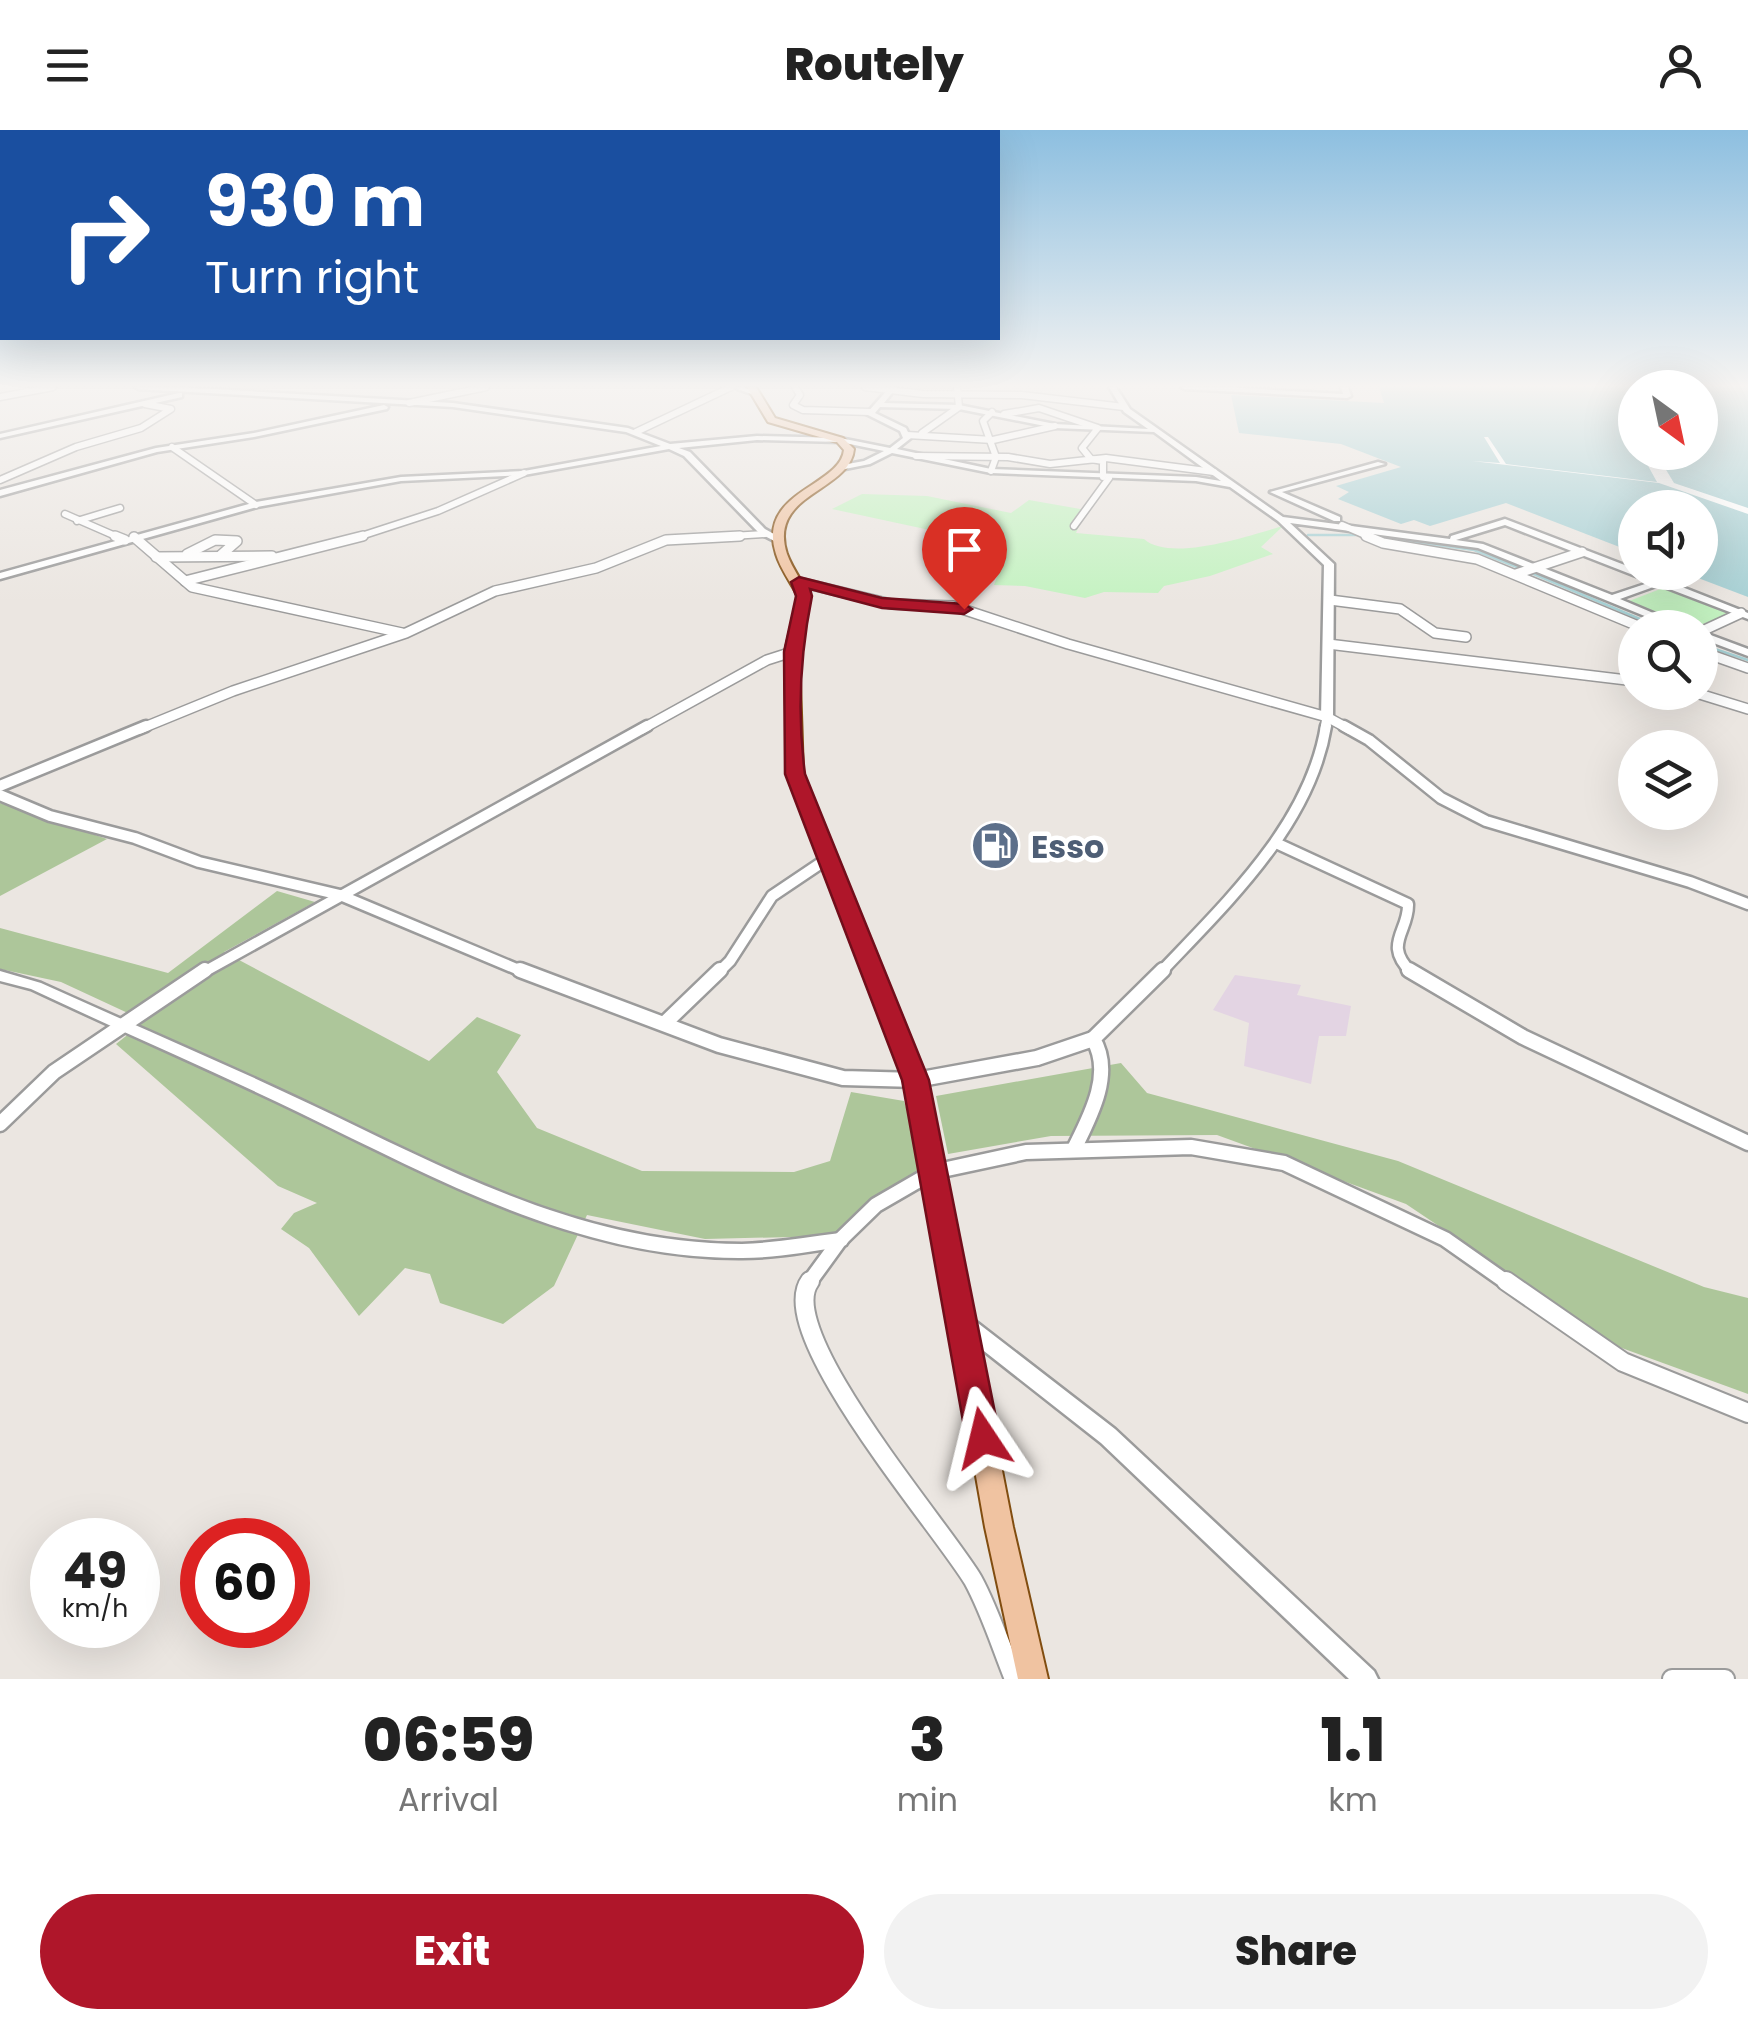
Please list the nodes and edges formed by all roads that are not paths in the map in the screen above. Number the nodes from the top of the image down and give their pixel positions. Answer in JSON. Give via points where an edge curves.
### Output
{"nodes":[{"id":1,"x":47,"y":459,"type":"edge"},
{"id":2,"x":126,"y":459,"type":"edge"},
{"id":3,"x":190,"y":459,"type":"edge"},
{"id":4,"x":597,"y":459,"type":"edge"},
{"id":5,"x":693,"y":459,"type":"edge"},
{"id":6,"x":846,"y":459,"type":"edge"},
{"id":7,"x":871,"y":459,"type":"edge"},
{"id":8,"x":932,"y":459,"type":"edge"},
{"id":9,"x":995,"y":459,"type":"edge"},
{"id":10,"x":1014,"y":459,"type":"edge"},
{"id":11,"x":1089,"y":459,"type":"edge"},
{"id":12,"x":1092,"y":459,"type":"edge"},
{"id":13,"x":1094,"y":459,"type":"edge"},
{"id":14,"x":1196,"y":459,"type":"edge"},
{"id":15,"x":1381,"y":464,"type":"dead end"},
{"id":16,"x":840,"y":468,"type":"junction"},
{"id":17,"x":991,"y":471,"type":"junction"},
{"id":18,"x":524,"y":472,"type":"junction"},
{"id":19,"x":1214,"y":472,"type":"junction"},
{"id":20,"x":1106,"y":478,"type":"junction"},
{"id":21,"x":0,"y":480,"type":"edge"},
{"id":22,"x":1232,"y":484,"type":"junction"},
{"id":23,"x":0,"y":493,"type":"edge"},
{"id":24,"x":256,"y":505,"type":"junction"},
{"id":25,"x":120,"y":508,"type":"dead end"},
{"id":26,"x":65,"y":514,"type":"dead end"},
{"id":27,"x":1282,"y":518,"type":"junction"},
{"id":28,"x":77,"y":521,"type":"junction"},
{"id":29,"x":1074,"y":526,"type":"dead end"},
{"id":30,"x":1355,"y":528,"type":"junction"},
{"id":31,"x":771,"y":537,"type":"junction"},
{"id":32,"x":130,"y":538,"type":"junction"},
{"id":33,"x":1446,"y":540,"type":"junction"},
{"id":34,"x":1582,"y":552,"type":"junction"},
{"id":35,"x":221,"y":555,"type":"junction"},
{"id":36,"x":182,"y":556,"type":"junction"},
{"id":37,"x":156,"y":557,"type":"junction"},
{"id":38,"x":281,"y":558,"type":"junction"},
{"id":39,"x":1618,"y":566,"type":"edge"},
{"id":40,"x":1528,"y":571,"type":"junction"},
{"id":41,"x":0,"y":576,"type":"edge"},
{"id":42,"x":185,"y":581,"type":"junction"},
{"id":43,"x":799,"y":582,"type":"junction"},
{"id":44,"x":1637,"y":590,"type":"edge"},
{"id":45,"x":1681,"y":590,"type":"edge"},
{"id":46,"x":1614,"y":598,"type":"junction"},
{"id":47,"x":1330,"y":600,"type":"junction"},
{"id":48,"x":1642,"y":610,"type":"edge"},
{"id":49,"x":1745,"y":615,"type":"edge"},
{"id":50,"x":1618,"y":616,"type":"edge"},
{"id":51,"x":1718,"y":626,"type":"edge"},
{"id":52,"x":406,"y":634,"type":"junction"},
{"id":53,"x":1466,"y":637,"type":"dead end"},
{"id":54,"x":1718,"y":641,"type":"edge"},
{"id":55,"x":1328,"y":644,"type":"junction"},
{"id":56,"x":792,"y":652,"type":"junction"},
{"id":57,"x":1748,"y":654,"type":"edge"},
{"id":58,"x":1718,"y":657,"type":"edge"},
{"id":59,"x":1748,"y":668,"type":"edge"},
{"id":60,"x":1618,"y":679,"type":"edge"},
{"id":61,"x":1718,"y":700,"type":"edge"},
{"id":62,"x":1748,"y":709,"type":"edge"},
{"id":63,"x":1326,"y":717,"type":"junction"},
{"id":64,"x":0,"y":786,"type":"edge"},
{"id":65,"x":0,"y":795,"type":"edge"},
{"id":66,"x":1276,"y":843,"type":"junction"},
{"id":67,"x":827,"y":858,"type":"junction"},
{"id":68,"x":340,"y":895,"type":"junction"},
{"id":69,"x":1748,"y":904,"type":"edge"},
{"id":70,"x":0,"y":976,"type":"edge"},
{"id":71,"x":666,"y":1022,"type":"junction"},
{"id":72,"x":121,"y":1026,"type":"junction"},
{"id":73,"x":1092,"y":1038,"type":"junction"},
{"id":74,"x":916,"y":1080,"type":"junction"},
{"id":75,"x":0,"y":1124,"type":"edge"},
{"id":76,"x":1748,"y":1143,"type":"edge"},
{"id":77,"x":1074,"y":1149,"type":"junction"},
{"id":78,"x":933,"y":1172,"type":"junction"},
{"id":79,"x":840,"y":1240,"type":"junction"},
{"id":80,"x":962,"y":1323,"type":"junction"},
{"id":81,"x":1748,"y":1413,"type":"edge"},
{"id":82,"x":1014,"y":1679,"type":"edge"},
{"id":83,"x":1033,"y":1679,"type":"edge"},
{"id":84,"x":1366,"y":1679,"type":"edge"},
{"id":85,"x":1672,"y":1679,"type":"edge"},
{"id":86,"x":1725,"y":1679,"type":"edge"}],
"edges":[{"from":1,"to":21,"type":"street"},
{"from":2,"to":23,"type":"street"},
{"from":3,"to":24,"type":"street"},
{"from":4,"to":18,"type":"street"},
{"from":5,"to":31,"type":"street"},
{"from":6,"to":16,"type":"main road"},
{"from":7,"to":16,"type":"street"},
{"from":8,"to":17,"type":"street"},
{"from":9,"to":17,"type":"street"},
{"from":10,"to":11,"type":"street"},
{"from":12,"to":20,"type":"street","via":[[1103,462]]},
{"from":13,"to":19,"type":"street"},
{"from":14,"to":19,"type":"street"},
{"from":15,"to":30,"type":"street","via":[[1274,492]]},
{"from":16,"to":31,"type":"main road","via":[[792,503]]},
{"from":17,"to":20,"type":"street"},
{"from":18,"to":24,"type":"street","via":[[401,479]]},
{"from":18,"to":38,"type":"street","via":[[423,516]]},
{"from":19,"to":22,"type":"street"},
{"from":20,"to":22,"type":"street"},
{"from":20,"to":29,"type":"street"},
{"from":22,"to":27,"type":"street"},
{"from":24,"to":32,"type":"street"},
{"from":25,"to":28,"type":"street"},
{"from":26,"to":28,"type":"street"},
{"from":27,"to":30,"type":"street"},
{"from":27,"to":47,"type":"street","via":[[1329,564]]},
{"from":28,"to":32,"type":"street"},
{"from":30,"to":33,"type":"street"},
{"from":30,"to":40,"type":"street","via":[[1376,540]]},
{"from":31,"to":43,"type":"main road"},
{"from":31,"to":52,"type":"street","via":[[654,542],[596,568],[479,596]]},
{"from":32,"to":37,"type":"street"},
{"from":32,"to":41,"type":"street"},
{"from":33,"to":34,"type":"street","via":[[1505,522]]},
{"from":33,"to":40,"type":"street","via":[[1480,546]]},
{"from":34,"to":39,"type":"street"},
{"from":34,"to":40,"type":"street"},
{"from":35,"to":36,"type":"street"},
{"from":35,"to":36,"type":"street","via":[[237,541],[216,540]]},
{"from":35,"to":38,"type":"street"},
{"from":36,"to":37,"type":"street"},
{"from":37,"to":42,"type":"street"},
{"from":38,"to":42,"type":"street"},
{"from":40,"to":46,"type":"street"},
{"from":40,"to":50,"type":"street"},
{"from":42,"to":52,"type":"street","via":[[220,596]]},
{"from":43,"to":56,"type":"main road","via":[[803,606]]},
{"from":43,"to":63,"type":"street","via":[[892,604],[953,606]]},
{"from":44,"to":46,"type":"street"},
{"from":45,"to":49,"type":"street"},
{"from":46,"to":48,"type":"street"},
{"from":47,"to":53,"type":"street","via":[[1400,609],[1435,634]]},
{"from":47,"to":55,"type":"street"},
{"from":49,"to":51,"type":"street"},
{"from":52,"to":64,"type":"street","via":[[233,691]]},
{"from":54,"to":57,"type":"street"},
{"from":55,"to":60,"type":"street"},
{"from":55,"to":63,"type":"street"},
{"from":56,"to":67,"type":"main road","via":[[795,774]]},
{"from":56,"to":68,"type":"street"},
{"from":58,"to":59,"type":"street"},
{"from":61,"to":62,"type":"street"},
{"from":63,"to":66,"type":"street","via":[[1315,771]]},
{"from":63,"to":69,"type":"street","via":[[1358,732],[1441,798],[1486,821]]},
{"from":65,"to":68,"type":"street","via":[[199,862]]},
{"from":66,"to":73,"type":"street","via":[[1118,1018]]},
{"from":66,"to":76,"type":"street","via":[[1408,904],[1396,943],[1408,970],[1521,1037]]},
{"from":67,"to":71,"type":"street","via":[[772,896],[730,961]]},
{"from":67,"to":74,"type":"main road"},
{"from":68,"to":71,"type":"street","via":[[526,973]]},
{"from":68,"to":72,"type":"street"},
{"from":70,"to":72,"type":"street"},
{"from":71,"to":74,"type":"street","via":[[813,1073]]},
{"from":72,"to":75,"type":"street","via":[[54,1072]]},
{"from":72,"to":79,"type":"street","via":[[540,1218],[624,1240],[694,1248],[743,1251]]},
{"from":73,"to":74,"type":"street","via":[[1037,1058]]},
{"from":73,"to":77,"type":"street","via":[[1104,1058],[1094,1111]]},
{"from":74,"to":78,"type":"main road"},
{"from":77,"to":78,"type":"street"},
{"from":77,"to":81,"type":"street","via":[[1191,1147],[1284,1163],[1446,1239],[1623,1362]]},
{"from":78,"to":79,"type":"street","via":[[876,1205]]},
{"from":78,"to":80,"type":"main road"},
{"from":79,"to":82,"type":"street","via":[[801,1300],[819,1352],[851,1409],[973,1581]]},
{"from":80,"to":83,"type":"main road"},
{"from":80,"to":84,"type":"street","via":[[1108,1436]]},
{"from":85,"to":86,"type":"street"}]}
